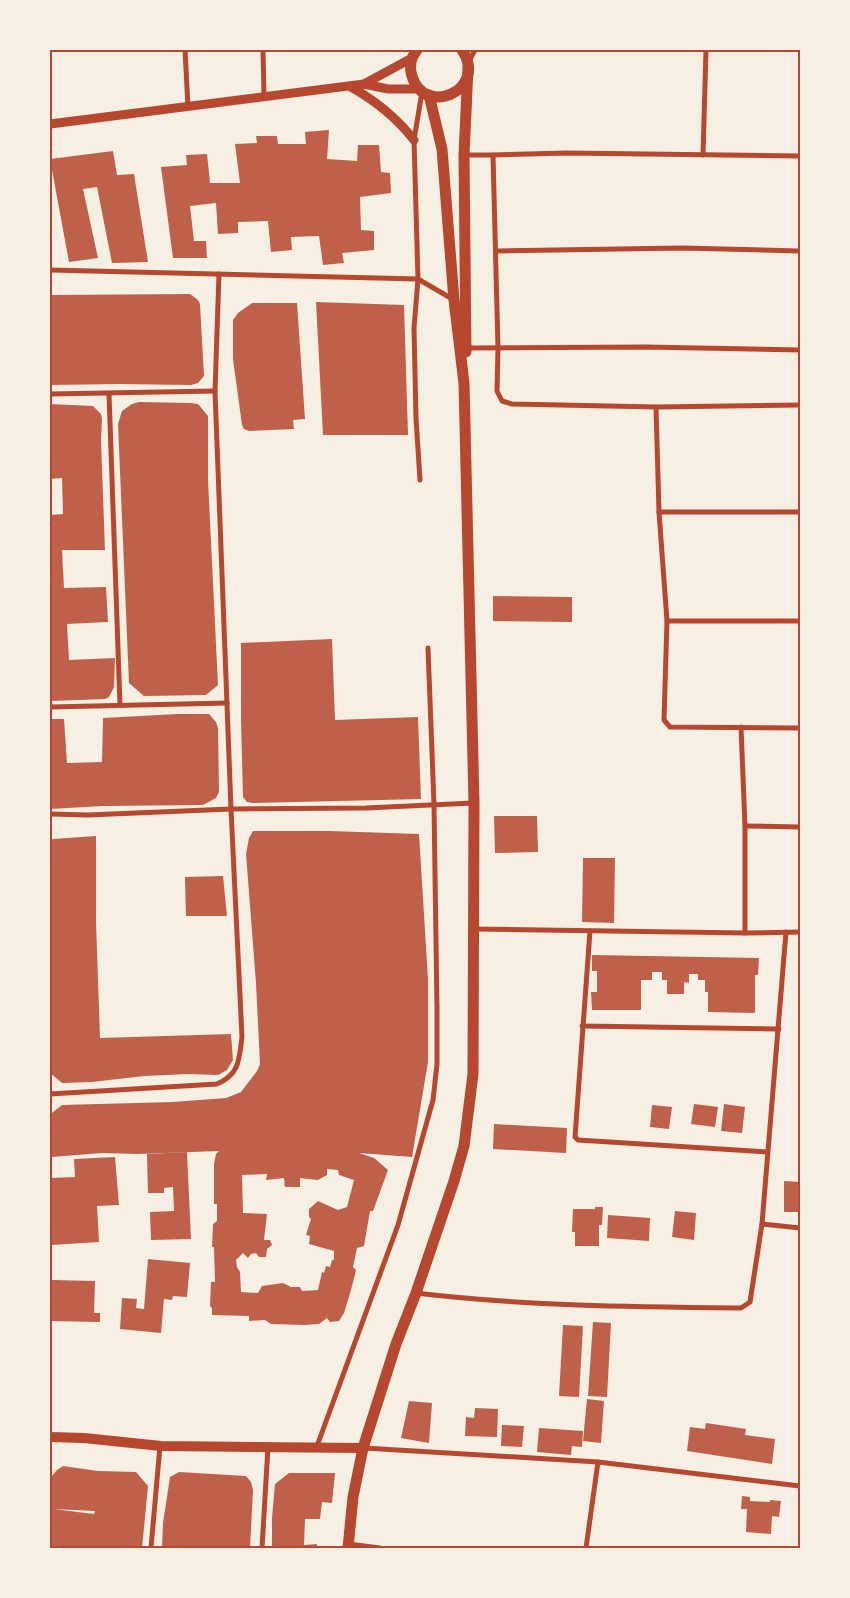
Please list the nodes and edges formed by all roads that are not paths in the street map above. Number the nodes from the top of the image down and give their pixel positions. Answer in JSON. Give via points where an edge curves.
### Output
{"nodes":[{"id":1,"x":185,"y":50,"type":"edge"},
{"id":2,"x":263,"y":50,"type":"edge"},
{"id":3,"x":462,"y":50,"type":"edge"},
{"id":4,"x":475,"y":50,"type":"edge"},
{"id":5,"x":706,"y":50,"type":"edge"},
{"id":6,"x":415,"y":54,"type":"edge"},
{"id":7,"x":468,"y":66,"type":"junction"},
{"id":8,"x":364,"y":84,"type":"junction"},
{"id":9,"x":350,"y":86,"type":"junction"},
{"id":10,"x":423,"y":92,"type":"junction"},
{"id":11,"x":264,"y":98,"type":"junction"},
{"id":12,"x":188,"y":107,"type":"junction"},
{"id":13,"x":50,"y":124,"type":"edge"},
{"id":14,"x":414,"y":140,"type":"junction"},
{"id":15,"x":464,"y":155,"type":"junction"},
{"id":16,"x":493,"y":155,"type":"junction"},
{"id":17,"x":703,"y":155,"type":"junction"},
{"id":18,"x":800,"y":156,"type":"edge"},
{"id":19,"x":496,"y":251,"type":"junction"},
{"id":20,"x":800,"y":251,"type":"edge"},
{"id":21,"x":50,"y":270,"type":"edge"},
{"id":22,"x":219,"y":274,"type":"junction"},
{"id":23,"x":418,"y":278,"type":"junction"},
{"id":24,"x":454,"y":300,"type":"junction"},
{"id":25,"x":467,"y":348,"type":"junction"},
{"id":26,"x":498,"y":348,"type":"junction"},
{"id":27,"x":800,"y":350,"type":"edge"},
{"id":28,"x":464,"y":383,"type":"junction"},
{"id":29,"x":215,"y":391,"type":"junction"},
{"id":30,"x":50,"y":394,"type":"edge"},
{"id":31,"x":109,"y":394,"type":"junction"},
{"id":32,"x":800,"y":405,"type":"edge"},
{"id":33,"x":656,"y":407,"type":"junction"},
{"id":34,"x":420,"y":480,"type":"dead end"},
{"id":35,"x":659,"y":512,"type":"junction"},
{"id":36,"x":800,"y":512,"type":"edge"},
{"id":37,"x":800,"y":621,"type":"edge"},
{"id":38,"x":667,"y":622,"type":"junction"},
{"id":39,"x":428,"y":648,"type":"dead end"},
{"id":40,"x":227,"y":703,"type":"junction"},
{"id":41,"x":120,"y":705,"type":"junction"},
{"id":42,"x":50,"y":707,"type":"edge"},
{"id":43,"x":741,"y":727,"type":"junction"},
{"id":44,"x":800,"y":728,"type":"edge"},
{"id":45,"x":474,"y":803,"type":"junction"},
{"id":46,"x":434,"y":804,"type":"junction"},
{"id":47,"x":231,"y":809,"type":"junction"},
{"id":48,"x":50,"y":814,"type":"edge"},
{"id":49,"x":745,"y":826,"type":"junction"},
{"id":50,"x":800,"y":827,"type":"edge"},
{"id":51,"x":474,"y":929,"type":"junction"},
{"id":52,"x":590,"y":931,"type":"junction"},
{"id":53,"x":786,"y":932,"type":"junction"},
{"id":54,"x":800,"y":932,"type":"edge"},
{"id":55,"x":746,"y":933,"type":"junction"},
{"id":56,"x":582,"y":1026,"type":"junction"},
{"id":57,"x":779,"y":1029,"type":"junction"},
{"id":58,"x":50,"y":1094,"type":"edge"},
{"id":59,"x":767,"y":1152,"type":"junction"},
{"id":60,"x":762,"y":1224,"type":"junction"},
{"id":61,"x":800,"y":1228,"type":"edge"},
{"id":62,"x":416,"y":1293,"type":"junction"},
{"id":63,"x":50,"y":1437,"type":"edge"},
{"id":64,"x":160,"y":1446,"type":"junction"},
{"id":65,"x":317,"y":1446,"type":"junction"},
{"id":66,"x":268,"y":1447,"type":"junction"},
{"id":67,"x":363,"y":1448,"type":"junction"},
{"id":68,"x":598,"y":1462,"type":"junction"},
{"id":69,"x":800,"y":1486,"type":"edge"},
{"id":70,"x":348,"y":1546,"type":"edge"},
{"id":71,"x":151,"y":1548,"type":"edge"},
{"id":72,"x":262,"y":1548,"type":"edge"},
{"id":73,"x":374,"y":1548,"type":"edge"},
{"id":74,"x":380,"y":1548,"type":"edge"},
{"id":75,"x":586,"y":1548,"type":"edge"}],
"edges":[{"from":1,"to":12,"type":"street"},
{"from":2,"to":11,"type":"street"},
{"from":3,"to":7,"type":"main road"},
{"from":4,"to":7,"type":"street"},
{"from":5,"to":17,"type":"street"},
{"from":6,"to":8,"type":"street"},
{"from":6,"to":10,"type":"main road","via":[[411,74]]},
{"from":7,"to":10,"type":"main road","via":[[467,78],[456,92],[438,97]]},
{"from":7,"to":15,"type":"main road"},
{"from":8,"to":9,"type":"street"},
{"from":8,"to":10,"type":"street"},
{"from":9,"to":11,"type":"street"},
{"from":9,"to":14,"type":"street","via":[[386,109]]},
{"from":10,"to":14,"type":"street"},
{"from":10,"to":24,"type":"main road","via":[[442,149]]},
{"from":11,"to":12,"type":"street"},
{"from":12,"to":13,"type":"street"},
{"from":14,"to":23,"type":"street"},
{"from":15,"to":16,"type":"street"},
{"from":15,"to":25,"type":"main road"},
{"from":16,"to":17,"type":"street"},
{"from":16,"to":19,"type":"street"},
{"from":17,"to":18,"type":"street"},
{"from":19,"to":20,"type":"street","via":[[682,248]]},
{"from":19,"to":26,"type":"street"},
{"from":21,"to":22,"type":"street"},
{"from":22,"to":23,"type":"street"},
{"from":22,"to":29,"type":"street"},
{"from":23,"to":24,"type":"street"},
{"from":23,"to":34,"type":"street","via":[[414,328]]},
{"from":24,"to":28,"type":"main road"},
{"from":25,"to":26,"type":"street"},
{"from":25,"to":28,"type":"main road"},
{"from":26,"to":27,"type":"street"},
{"from":26,"to":33,"type":"street","via":[[497,391],[506,403]]},
{"from":28,"to":45,"type":"main road"},
{"from":29,"to":31,"type":"street"},
{"from":29,"to":40,"type":"street"},
{"from":30,"to":31,"type":"street"},
{"from":31,"to":41,"type":"street"},
{"from":32,"to":33,"type":"street"},
{"from":33,"to":35,"type":"street"},
{"from":35,"to":36,"type":"street"},
{"from":35,"to":38,"type":"street"},
{"from":37,"to":38,"type":"street"},
{"from":38,"to":43,"type":"street","via":[[664,720],[670,727]]},
{"from":39,"to":46,"type":"street"},
{"from":40,"to":41,"type":"street"},
{"from":40,"to":47,"type":"street"},
{"from":41,"to":42,"type":"street"},
{"from":43,"to":44,"type":"street"},
{"from":43,"to":49,"type":"street"},
{"from":45,"to":46,"type":"street"},
{"from":45,"to":51,"type":"main road"},
{"from":46,"to":47,"type":"street"},
{"from":46,"to":65,"type":"street","via":[[437,1064],[433,1100],[398,1225]]},
{"from":47,"to":48,"type":"street"},
{"from":47,"to":58,"type":"street","via":[[242,1037],[239,1059],[231,1076],[217,1084]]},
{"from":49,"to":50,"type":"street"},
{"from":49,"to":55,"type":"street"},
{"from":51,"to":52,"type":"street"},
{"from":51,"to":62,"type":"main road","via":[[473,1074],[464,1146]]},
{"from":52,"to":55,"type":"street"},
{"from":52,"to":56,"type":"street"},
{"from":53,"to":54,"type":"street"},
{"from":53,"to":55,"type":"street"},
{"from":53,"to":57,"type":"street"},
{"from":56,"to":57,"type":"street"},
{"from":56,"to":59,"type":"street","via":[[576,1139]]},
{"from":57,"to":59,"type":"street"},
{"from":59,"to":60,"type":"street"},
{"from":60,"to":61,"type":"street"},
{"from":60,"to":62,"type":"street","via":[[752,1296],[750,1302],[741,1308],[597,1307]]},
{"from":62,"to":67,"type":"main road"},
{"from":63,"to":64,"type":"main road"},
{"from":64,"to":66,"type":"main road"},
{"from":64,"to":71,"type":"street"},
{"from":65,"to":66,"type":"main road"},
{"from":65,"to":67,"type":"main road"},
{"from":66,"to":72,"type":"street"},
{"from":67,"to":68,"type":"street"},
{"from":67,"to":70,"type":"main road"},
{"from":68,"to":69,"type":"street"},
{"from":68,"to":75,"type":"street"},
{"from":70,"to":73,"type":"street"},
{"from":73,"to":74,"type":"street"}]}
